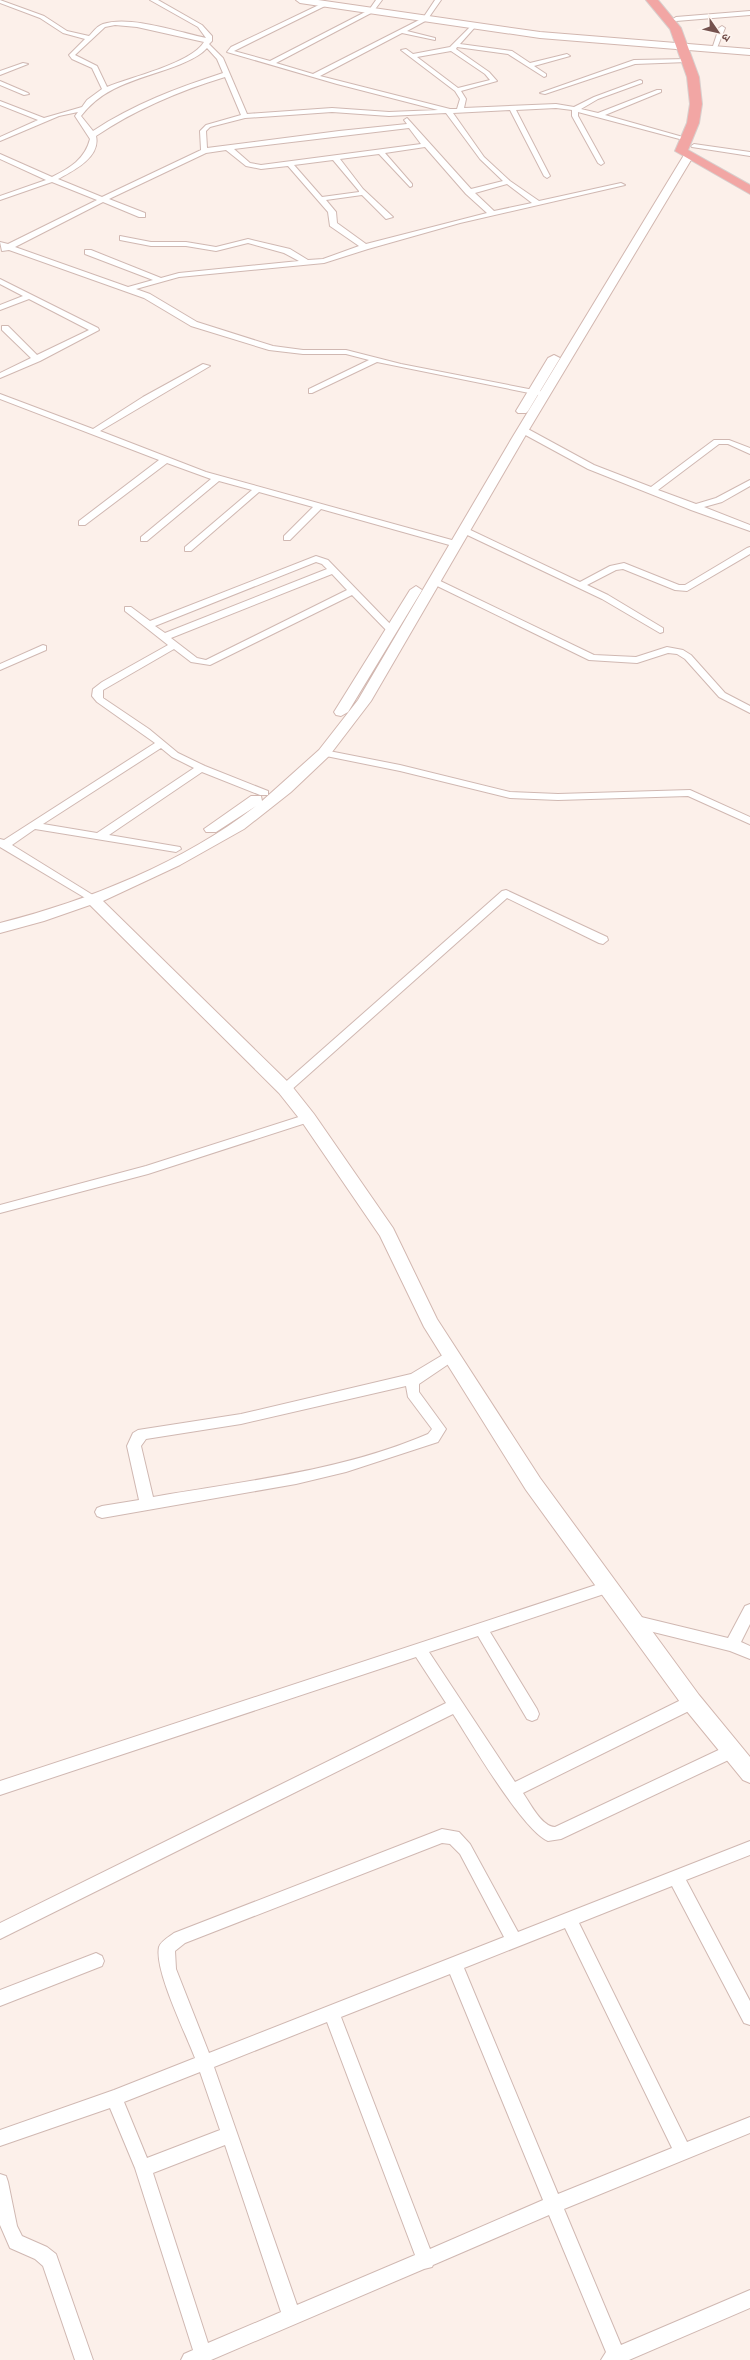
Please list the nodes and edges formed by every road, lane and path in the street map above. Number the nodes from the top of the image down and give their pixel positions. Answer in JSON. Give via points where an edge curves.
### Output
{"nodes":[{"id":1,"x":153,"y":0,"type":"edge"},
{"id":2,"x":300,"y":0,"type":"edge"},
{"id":3,"x":379,"y":0,"type":"edge"},
{"id":4,"x":438,"y":0,"type":"edge"},
{"id":5,"x":652,"y":0,"type":"edge"},
{"id":6,"x":661,"y":0,"type":"edge"},
{"id":7,"x":0,"y":1,"type":"edge"},
{"id":8,"x":325,"y":4,"type":"junction"},
{"id":9,"x":371,"y":11,"type":"junction"},
{"id":10,"x":750,"y":13,"type":"edge"},
{"id":11,"x":425,"y":19,"type":"junction"},
{"id":12,"x":676,"y":19,"type":"junction"},
{"id":13,"x":473,"y":26,"type":"junction"},
{"id":14,"x":722,"y":28,"type":"dead end"},
{"id":15,"x":401,"y":31,"type":"junction"},
{"id":16,"x":89,"y":38,"type":"junction"},
{"id":17,"x":433,"y":39,"type":"dead end"},
{"id":18,"x":208,"y":43,"type":"junction"},
{"id":19,"x":688,"y":46,"type":"junction"},
{"id":20,"x":455,"y":47,"type":"junction"},
{"id":21,"x":714,"y":48,"type":"junction"},
{"id":22,"x":404,"y":50,"type":"dead end"},
{"id":23,"x":750,"y":52,"type":"edge"},
{"id":24,"x":413,"y":56,"type":"junction"},
{"id":25,"x":567,"y":56,"type":"dead end"},
{"id":26,"x":688,"y":60,"type":"junction"},
{"id":27,"x":25,"y":64,"type":"dead end"},
{"id":28,"x":270,"y":64,"type":"junction"},
{"id":29,"x":529,"y":65,"type":"junction"},
{"id":30,"x":0,"y":73,"type":"edge"},
{"id":31,"x":226,"y":74,"type":"junction"},
{"id":32,"x":314,"y":76,"type":"junction"},
{"id":33,"x":544,"y":76,"type":"dead end"},
{"id":34,"x":640,"y":82,"type":"dead end"},
{"id":35,"x":0,"y":83,"type":"edge"},
{"id":36,"x":106,"y":89,"type":"junction"},
{"id":37,"x":457,"y":90,"type":"junction"},
{"id":38,"x":659,"y":91,"type":"dead end"},
{"id":39,"x":543,"y":93,"type":"dead end"},
{"id":40,"x":26,"y":94,"type":"dead end"},
{"id":41,"x":0,"y":104,"type":"edge"},
{"id":42,"x":84,"y":108,"type":"junction"},
{"id":43,"x":512,"y":108,"type":"junction"},
{"id":44,"x":575,"y":109,"type":"junction"},
{"id":45,"x":446,"y":110,"type":"junction"},
{"id":46,"x":460,"y":110,"type":"junction"},
{"id":47,"x":404,"y":114,"type":"junction"},
{"id":48,"x":599,"y":115,"type":"junction"},
{"id":49,"x":245,"y":116,"type":"junction"},
{"id":50,"x":43,"y":120,"type":"junction"},
{"id":51,"x":410,"y":126,"type":"junction"},
{"id":52,"x":92,"y":135,"type":"junction"},
{"id":53,"x":0,"y":139,"type":"edge"},
{"id":54,"x":428,"y":145,"type":"junction"},
{"id":55,"x":226,"y":147,"type":"junction"},
{"id":56,"x":687,"y":147,"type":"junction"},
{"id":57,"x":750,"y":149,"type":"edge"},
{"id":58,"x":204,"y":151,"type":"junction"},
{"id":59,"x":381,"y":152,"type":"junction"},
{"id":60,"x":0,"y":156,"type":"edge"},
{"id":61,"x":335,"y":157,"type":"junction"},
{"id":62,"x":289,"y":163,"type":"junction"},
{"id":63,"x":601,"y":163,"type":"dead end"},
{"id":64,"x":546,"y":176,"type":"dead end"},
{"id":65,"x":750,"y":178,"type":"edge"},
{"id":66,"x":51,"y":179,"type":"junction"},
{"id":67,"x":508,"y":182,"type":"junction"},
{"id":68,"x":410,"y":185,"type":"dead end"},
{"id":69,"x":621,"y":185,"type":"dead end"},
{"id":70,"x":750,"y":190,"type":"edge"},
{"id":71,"x":364,"y":192,"type":"junction"},
{"id":72,"x":469,"y":192,"type":"junction"},
{"id":73,"x":0,"y":198,"type":"edge"},
{"id":74,"x":103,"y":199,"type":"junction"},
{"id":75,"x":321,"y":199,"type":"junction"},
{"id":76,"x":539,"y":204,"type":"junction"},
{"id":77,"x":492,"y":212,"type":"junction"},
{"id":78,"x":142,"y":216,"type":"dead end"},
{"id":79,"x":389,"y":217,"type":"dead end"},
{"id":80,"x":123,"y":238,"type":"dead end"},
{"id":81,"x":0,"y":244,"type":"edge"},
{"id":82,"x":9,"y":247,"type":"junction"},
{"id":83,"x":365,"y":247,"type":"junction"},
{"id":84,"x":0,"y":252,"type":"edge"},
{"id":85,"x":88,"y":252,"type":"dead end"},
{"id":86,"x":307,"y":263,"type":"junction"},
{"id":87,"x":160,"y":280,"type":"junction"},
{"id":88,"x":0,"y":282,"type":"edge"},
{"id":89,"x":129,"y":289,"type":"junction"},
{"id":90,"x":29,"y":296,"type":"junction"},
{"id":91,"x":0,"y":308,"type":"edge"},
{"id":92,"x":5,"y":328,"type":"dead end"},
{"id":93,"x":37,"y":359,"type":"junction"},
{"id":94,"x":375,"y":360,"type":"junction"},
{"id":95,"x":206,"y":366,"type":"dead end"},
{"id":96,"x":0,"y":376,"type":"edge"},
{"id":97,"x":312,"y":391,"type":"dead end"},
{"id":98,"x":539,"y":393,"type":"junction"},
{"id":99,"x":0,"y":396,"type":"edge"},
{"id":100,"x":523,"y":430,"type":"junction"},
{"id":101,"x":93,"y":432,"type":"junction"},
{"id":102,"x":750,"y":451,"type":"edge"},
{"id":103,"x":165,"y":460,"type":"junction"},
{"id":104,"x":217,"y":478,"type":"junction"},
{"id":105,"x":750,"y":482,"type":"edge"},
{"id":106,"x":257,"y":490,"type":"junction"},
{"id":107,"x":651,"y":491,"type":"junction"},
{"id":108,"x":318,"y":507,"type":"junction"},
{"id":109,"x":694,"y":508,"type":"junction"},
{"id":110,"x":82,"y":523,"type":"dead end"},
{"id":111,"x":750,"y":528,"type":"edge"},
{"id":112,"x":464,"y":530,"type":"junction"},
{"id":113,"x":287,"y":538,"type":"dead end"},
{"id":114,"x":144,"y":539,"type":"dead end"},
{"id":115,"x":450,"y":543,"type":"junction"},
{"id":116,"x":188,"y":549,"type":"dead end"},
{"id":117,"x":750,"y":550,"type":"edge"},
{"id":118,"x":333,"y":570,"type":"junction"},
{"id":119,"x":434,"y":581,"type":"junction"},
{"id":120,"x":580,"y":585,"type":"junction"},
{"id":121,"x":353,"y":591,"type":"junction"},
{"id":122,"x":128,"y":609,"type":"dead end"},
{"id":123,"x":149,"y":625,"type":"junction"},
{"id":124,"x":391,"y":630,"type":"junction"},
{"id":125,"x":660,"y":630,"type":"dead end"},
{"id":126,"x":164,"y":637,"type":"junction"},
{"id":127,"x":174,"y":645,"type":"junction"},
{"id":128,"x":43,"y":648,"type":"dead end"},
{"id":129,"x":0,"y":667,"type":"edge"},
{"id":130,"x":722,"y":695,"type":"junction"},
{"id":131,"x":750,"y":706,"type":"edge"},
{"id":132,"x":750,"y":710,"type":"edge"},
{"id":133,"x":160,"y":744,"type":"junction"},
{"id":134,"x":324,"y":753,"type":"junction"},
{"id":135,"x":201,"y":768,"type":"junction"},
{"id":136,"x":264,"y":793,"type":"junction"},
{"id":137,"x":750,"y":821,"type":"edge"},
{"id":138,"x":34,"y":826,"type":"junction"},
{"id":139,"x":100,"y":836,"type":"junction"},
{"id":140,"x":2,"y":844,"type":"edge"},
{"id":141,"x":176,"y":849,"type":"junction"},
{"id":142,"x":87,"y":896,"type":"junction"},
{"id":143,"x":0,"y":918,"type":"edge"},
{"id":144,"x":0,"y":928,"type":"edge"},
{"id":145,"x":603,"y":940,"type":"dead end"},
{"id":146,"x":285,"y":1089,"type":"junction"},
{"id":147,"x":308,"y":1118,"type":"junction"},
{"id":148,"x":0,"y":1209,"type":"edge"},
{"id":149,"x":451,"y":1355,"type":"junction"},
{"id":150,"x":414,"y":1379,"type":"junction"},
{"id":151,"x":147,"y":1503,"type":"junction"},
{"id":152,"x":102,"y":1512,"type":"dead end"},
{"id":153,"x":608,"y":1586,"type":"junction"},
{"id":154,"x":750,"y":1610,"type":"edge"},
{"id":155,"x":633,"y":1621,"type":"junction"},
{"id":156,"x":481,"y":1629,"type":"junction"},
{"id":157,"x":732,"y":1645,"type":"junction"},
{"id":158,"x":419,"y":1649,"type":"junction"},
{"id":159,"x":750,"y":1653,"type":"edge"},
{"id":160,"x":692,"y":1702,"type":"junction"},
{"id":161,"x":456,"y":1705,"type":"junction"},
{"id":162,"x":532,"y":1714,"type":"dead end"},
{"id":163,"x":732,"y":1751,"type":"junction"},
{"id":164,"x":750,"y":1773,"type":"edge"},
{"id":165,"x":0,"y":1788,"type":"edge"},
{"id":166,"x":512,"y":1791,"type":"junction"},
{"id":167,"x":750,"y":1848,"type":"edge"},
{"id":168,"x":676,"y":1877,"type":"junction"},
{"id":169,"x":569,"y":1919,"type":"junction"},
{"id":170,"x":0,"y":1931,"type":"edge"},
{"id":171,"x":514,"y":1941,"type":"junction"},
{"id":172,"x":96,"y":1961,"type":"dead end"},
{"id":173,"x":454,"y":1964,"type":"junction"},
{"id":174,"x":0,"y":1998,"type":"edge"},
{"id":175,"x":331,"y":2013,"type":"junction"},
{"id":176,"x":750,"y":2017,"type":"edge"},
{"id":177,"x":205,"y":2063,"type":"junction"},
{"id":178,"x":114,"y":2098,"type":"junction"},
{"id":179,"x":750,"y":2125,"type":"edge"},
{"id":180,"x":230,"y":2135,"type":"junction"},
{"id":181,"x":0,"y":2138,"type":"edge"},
{"id":182,"x":684,"y":2153,"type":"junction"},
{"id":183,"x":143,"y":2168,"type":"junction"},
{"id":184,"x":0,"y":2182,"type":"edge"},
{"id":185,"x":553,"y":2205,"type":"junction"},
{"id":186,"x":426,"y":2260,"type":"junction"},
{"id":187,"x":750,"y":2299,"type":"edge"},
{"id":188,"x":292,"y":2317,"type":"junction"},
{"id":189,"x":196,"y":2357,"type":"edge"},
{"id":190,"x":614,"y":2359,"type":"edge"},
{"id":191,"x":84,"y":2360,"type":"edge"}],
"edges":[{"from":1,"to":18,"type":"street","via":[[200,26],[208,34]]},
{"from":2,"to":8,"type":"main road"},
{"from":3,"to":9,"type":"street"},
{"from":4,"to":11,"type":"street"},
{"from":5,"to":19,"type":"highway"},
{"from":6,"to":12,"type":"highway"},
{"from":7,"to":16,"type":"street","via":[[42,17],[65,32]]},
{"from":8,"to":9,"type":"main road"},
{"from":8,"to":28,"type":"street","via":[[230,51]]},
{"from":9,"to":11,"type":"main road"},
{"from":9,"to":28,"type":"street"},
{"from":10,"to":12,"type":"street"},
{"from":11,"to":13,"type":"main road"},
{"from":11,"to":15,"type":"street"},
{"from":12,"to":19,"type":"highway"},
{"from":13,"to":19,"type":"main road","via":[[571,38]]},
{"from":13,"to":20,"type":"street"},
{"from":14,"to":21,"type":"street"},
{"from":15,"to":17,"type":"street"},
{"from":15,"to":32,"type":"street"},
{"from":16,"to":18,"type":"street","via":[[104,26],[118,23]]},
{"from":16,"to":36,"type":"street","via":[[72,56],[95,67]]},
{"from":18,"to":31,"type":"street","via":[[220,58]]},
{"from":18,"to":36,"type":"street","via":[[184,61]]},
{"from":19,"to":21,"type":"main road"},
{"from":19,"to":26,"type":"highway"},
{"from":19,"to":56,"type":"highway","via":[[703,77],[705,104],[702,124]]},
{"from":20,"to":24,"type":"street"},
{"from":20,"to":29,"type":"street","via":[[507,51]]},
{"from":20,"to":37,"type":"street","via":[[494,81]]},
{"from":21,"to":23,"type":"main road"},
{"from":22,"to":24,"type":"street"},
{"from":24,"to":37,"type":"street"},
{"from":25,"to":29,"type":"street"},
{"from":26,"to":39,"type":"street","via":[[634,62]]},
{"from":26,"to":56,"type":"highway","via":[[696,104]]},
{"from":27,"to":30,"type":"street"},
{"from":28,"to":32,"type":"street"},
{"from":29,"to":33,"type":"street"},
{"from":31,"to":49,"type":"street"},
{"from":31,"to":52,"type":"street","via":[[155,98]]},
{"from":32,"to":45,"type":"street"},
{"from":34,"to":44,"type":"street","via":[[596,98]]},
{"from":35,"to":40,"type":"street"},
{"from":36,"to":42,"type":"street"},
{"from":37,"to":46,"type":"street","via":[[463,99]]},
{"from":38,"to":48,"type":"street"},
{"from":41,"to":50,"type":"street"},
{"from":42,"to":50,"type":"street"},
{"from":42,"to":52,"type":"street","via":[[78,116]]},
{"from":43,"to":44,"type":"street","via":[[556,106]]},
{"from":43,"to":46,"type":"street"},
{"from":43,"to":64,"type":"street"},
{"from":44,"to":48,"type":"street"},
{"from":44,"to":63,"type":"street","via":[[575,116]]},
{"from":45,"to":46,"type":"street"},
{"from":45,"to":47,"type":"street"},
{"from":45,"to":67,"type":"street","via":[[469,142]]},
{"from":47,"to":49,"type":"street","via":[[332,110]]},
{"from":47,"to":51,"type":"street"},
{"from":48,"to":56,"type":"street"},
{"from":49,"to":58,"type":"street","via":[[205,128]]},
{"from":50,"to":53,"type":"street"},
{"from":51,"to":54,"type":"street"},
{"from":51,"to":55,"type":"street"},
{"from":52,"to":66,"type":"street","via":[[93,144],[88,155],[71,169]]},
{"from":54,"to":59,"type":"street"},
{"from":54,"to":72,"type":"street"},
{"from":55,"to":58,"type":"street"},
{"from":55,"to":62,"type":"street","via":[[252,166]]},
{"from":56,"to":57,"type":"street","via":[[741,152]]},
{"from":56,"to":65,"type":"highway"},
{"from":56,"to":70,"type":"highway"},
{"from":56,"to":98,"type":"main road"},
{"from":58,"to":74,"type":"street"},
{"from":59,"to":61,"type":"street"},
{"from":59,"to":68,"type":"street"},
{"from":60,"to":66,"type":"street"},
{"from":61,"to":62,"type":"street"},
{"from":61,"to":71,"type":"street"},
{"from":62,"to":75,"type":"street"},
{"from":66,"to":73,"type":"street"},
{"from":66,"to":74,"type":"street"},
{"from":67,"to":72,"type":"street"},
{"from":67,"to":76,"type":"street"},
{"from":69,"to":76,"type":"street"},
{"from":71,"to":75,"type":"street"},
{"from":71,"to":79,"type":"street"},
{"from":72,"to":77,"type":"street"},
{"from":74,"to":78,"type":"street"},
{"from":74,"to":82,"type":"street"},
{"from":75,"to":83,"type":"street","via":[[332,212],[333,224]]},
{"from":76,"to":77,"type":"street"},
{"from":77,"to":83,"type":"street"},
{"from":80,"to":86,"type":"street","via":[[151,244],[186,244],[216,248],[248,241],[287,251]]},
{"from":81,"to":82,"type":"street"},
{"from":82,"to":84,"type":"street"},
{"from":82,"to":89,"type":"street"},
{"from":83,"to":86,"type":"street","via":[[324,261]]},
{"from":85,"to":87,"type":"street"},
{"from":86,"to":87,"type":"street","via":[[182,274]]},
{"from":87,"to":89,"type":"street"},
{"from":88,"to":90,"type":"street"},
{"from":89,"to":94,"type":"street","via":[[147,296],[194,324],[272,348],[303,352],[340,352]]},
{"from":90,"to":91,"type":"street"},
{"from":90,"to":93,"type":"street","via":[[95,330]]},
{"from":92,"to":93,"type":"street"},
{"from":93,"to":96,"type":"street"},
{"from":94,"to":97,"type":"street"},
{"from":94,"to":98,"type":"street"},
{"from":95,"to":101,"type":"street"},
{"from":98,"to":100,"type":"main road"},
{"from":98,"to":115,"type":"main road"},
{"from":99,"to":101,"type":"street"},
{"from":100,"to":107,"type":"street","via":[[587,465]]},
{"from":100,"to":112,"type":"main road"},
{"from":101,"to":103,"type":"street"},
{"from":102,"to":107,"type":"street","via":[[729,442],[717,442]]},
{"from":103,"to":104,"type":"street"},
{"from":103,"to":110,"type":"street"},
{"from":104,"to":106,"type":"street"},
{"from":104,"to":114,"type":"street"},
{"from":105,"to":109,"type":"street","via":[[719,500]]},
{"from":106,"to":108,"type":"street"},
{"from":106,"to":116,"type":"street"},
{"from":107,"to":109,"type":"street"},
{"from":108,"to":113,"type":"street"},
{"from":108,"to":115,"type":"street"},
{"from":109,"to":111,"type":"street"},
{"from":112,"to":115,"type":"main road"},
{"from":112,"to":120,"type":"street"},
{"from":115,"to":119,"type":"main road"},
{"from":115,"to":124,"type":"main road"},
{"from":117,"to":120,"type":"street","via":[[687,588],[678,588],[624,566],[613,568]]},
{"from":118,"to":121,"type":"street"},
{"from":118,"to":123,"type":"street","via":[[321,560],[314,560]]},
{"from":118,"to":126,"type":"street"},
{"from":119,"to":130,"type":"street","via":[[592,658],[637,660],[667,650],[680,652],[688,657]]},
{"from":119,"to":134,"type":"main road","via":[[364,701]]},
{"from":120,"to":125,"type":"street"},
{"from":121,"to":124,"type":"street"},
{"from":121,"to":127,"type":"street","via":[[211,662],[198,662]]},
{"from":122,"to":123,"type":"street"},
{"from":123,"to":126,"type":"street"},
{"from":124,"to":136,"type":"main road","via":[[351,700],[316,746]]},
{"from":126,"to":127,"type":"street"},
{"from":127,"to":133,"type":"street","via":[[96,692],[100,700],[146,731]]},
{"from":128,"to":129,"type":"street"},
{"from":130,"to":131,"type":"street"},
{"from":130,"to":132,"type":"street"},
{"from":133,"to":135,"type":"street"},
{"from":133,"to":138,"type":"street"},
{"from":134,"to":137,"type":"street","via":[[408,770],[503,794],[566,797],[690,794]]},
{"from":134,"to":142,"type":"main road","via":[[286,789],[239,826],[175,862],[112,892]]},
{"from":135,"to":136,"type":"street"},
{"from":135,"to":139,"type":"street"},
{"from":136,"to":141,"type":"main road","via":[[226,820]]},
{"from":138,"to":139,"type":"street"},
{"from":138,"to":140,"type":"street"},
{"from":139,"to":141,"type":"street"},
{"from":140,"to":142,"type":"street"},
{"from":141,"to":142,"type":"main road","via":[[103,885]]},
{"from":142,"to":143,"type":"main road"},
{"from":142,"to":144,"type":"main road","via":[[39,918]]},
{"from":142,"to":146,"type":"main road"},
{"from":145,"to":146,"type":"street","via":[[506,893]]},
{"from":146,"to":147,"type":"main road"},
{"from":147,"to":148,"type":"street","via":[[148,1170]]},
{"from":147,"to":149,"type":"main road","via":[[387,1232],[430,1322]]},
{"from":149,"to":150,"type":"street"},
{"from":149,"to":153,"type":"main road","via":[[533,1484]]},
{"from":150,"to":151,"type":"street","via":[[241,1419],[143,1434],[138,1437],[134,1446]]},
{"from":150,"to":151,"type":"street","via":[[411,1386],[413,1393],[439,1429],[433,1438],[346,1467]]},
{"from":151,"to":152,"type":"street"},
{"from":153,"to":155,"type":"main road"},
{"from":153,"to":156,"type":"street"},
{"from":154,"to":157,"type":"street"},
{"from":155,"to":157,"type":"street"},
{"from":155,"to":160,"type":"main road"},
{"from":156,"to":158,"type":"street"},
{"from":156,"to":162,"type":"street"},
{"from":157,"to":159,"type":"street"},
{"from":158,"to":161,"type":"street"},
{"from":158,"to":165,"type":"street"},
{"from":160,"to":163,"type":"main road"},
{"from":160,"to":166,"type":"street"},
{"from":161,"to":166,"type":"street"},
{"from":161,"to":170,"type":"street"},
{"from":163,"to":164,"type":"main road"},
{"from":163,"to":166,"type":"street","via":[[553,1834],[545,1833],[538,1826]]},
{"from":167,"to":168,"type":"street"},
{"from":168,"to":169,"type":"street"},
{"from":168,"to":176,"type":"street"},
{"from":169,"to":171,"type":"street"},
{"from":169,"to":182,"type":"street"},
{"from":171,"to":173,"type":"street"},
{"from":171,"to":177,"type":"street","via":[[465,1849],[454,1837],[442,1836],[180,1938],[167,1948],[168,1969]]},
{"from":172,"to":174,"type":"street"},
{"from":173,"to":175,"type":"street"},
{"from":173,"to":185,"type":"street"},
{"from":175,"to":177,"type":"street"},
{"from":175,"to":186,"type":"street"},
{"from":177,"to":178,"type":"street"},
{"from":177,"to":180,"type":"street"},
{"from":178,"to":181,"type":"street"},
{"from":178,"to":183,"type":"street"},
{"from":179,"to":182,"type":"street"},
{"from":180,"to":183,"type":"street"},
{"from":180,"to":188,"type":"street"},
{"from":182,"to":185,"type":"street"},
{"from":183,"to":189,"type":"street"},
{"from":184,"to":191,"type":"street","via":[[9,2228],[16,2242],[50,2260]]},
{"from":185,"to":186,"type":"street"},
{"from":185,"to":190,"type":"street"},
{"from":186,"to":188,"type":"street"},
{"from":187,"to":190,"type":"street"},
{"from":188,"to":189,"type":"street"}]}
